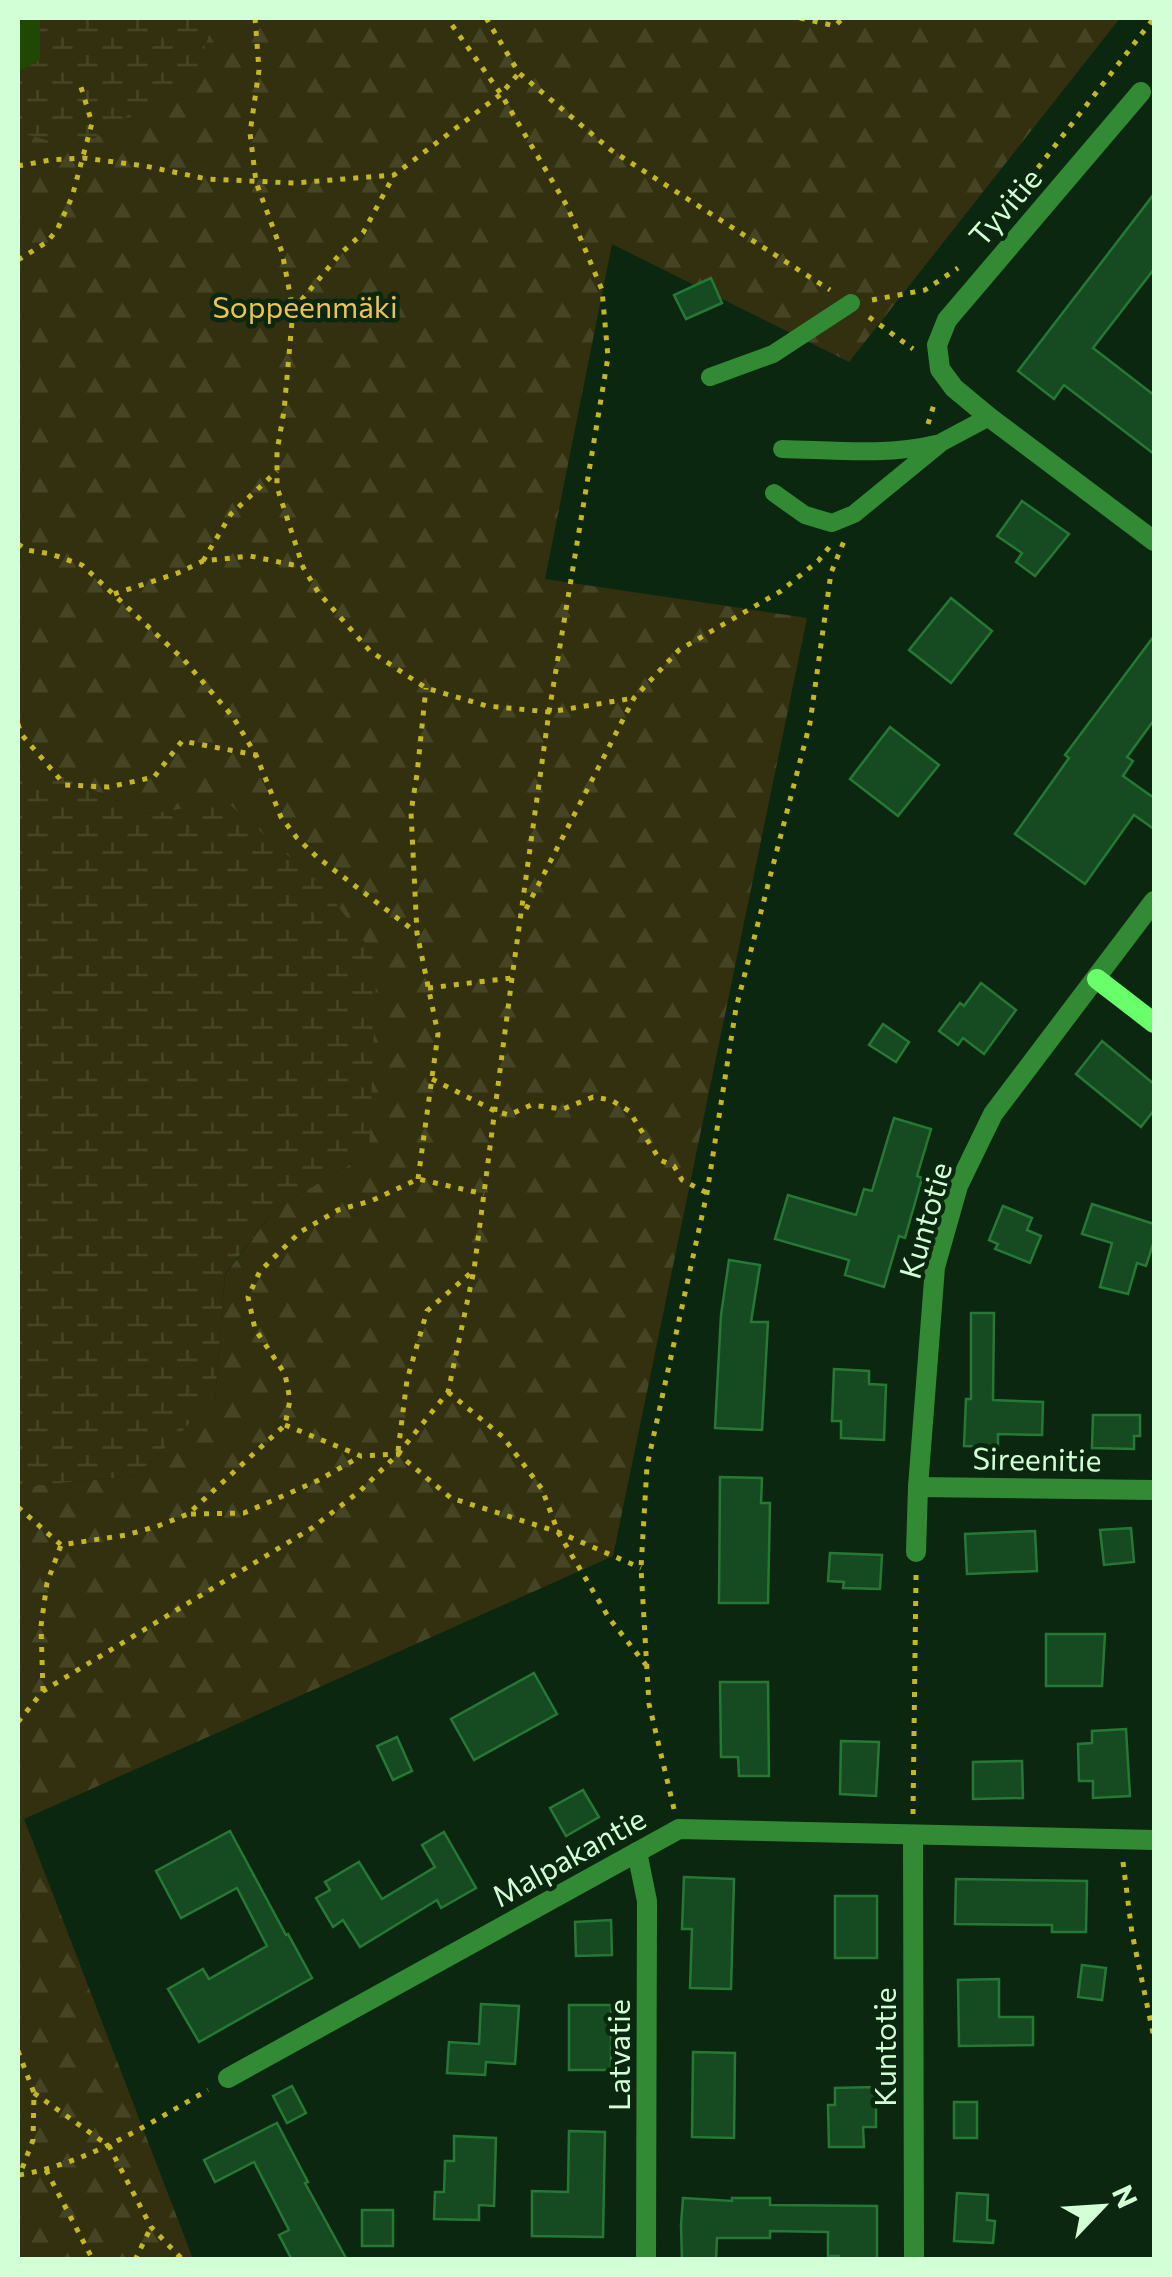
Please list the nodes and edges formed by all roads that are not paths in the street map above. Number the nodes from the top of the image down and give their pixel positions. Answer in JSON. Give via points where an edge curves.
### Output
{"nodes":[{"id":1,"x":1141,"y":92,"type":"dead end"},
{"id":2,"x":851,"y":304,"type":"road end"},
{"id":3,"x":710,"y":377,"type":"dead end"},
{"id":4,"x":990,"y":418,"type":"junction"},
{"id":5,"x":942,"y":442,"type":"junction"},
{"id":6,"x":782,"y":448,"type":"dead end"},
{"id":7,"x":774,"y":493,"type":"dead end"},
{"id":8,"x":1154,"y":541,"type":"edge"},
{"id":9,"x":1154,"y":902,"type":"edge"},
{"id":10,"x":1097,"y":979,"type":"junction"},
{"id":11,"x":1154,"y":1023,"type":"edge"},
{"id":12,"x":918,"y":1487,"type":"junction"},
{"id":13,"x":1154,"y":1490,"type":"edge"},
{"id":14,"x":916,"y":1552,"type":"road end"},
{"id":15,"x":912,"y":1835,"type":"junction"},
{"id":16,"x":1154,"y":1840,"type":"edge"},
{"id":17,"x":637,"y":1852,"type":"junction"},
{"id":18,"x":228,"y":2078,"type":"road end"},
{"id":19,"x":646,"y":2260,"type":"edge"},
{"id":20,"x":914,"y":2260,"type":"edge"}],
"edges":[{"from":1,"to":4,"type":"street","name":"Tyvitie","via":[[946,320],[937,345],[940,369]]},
{"from":2,"to":3,"type":"lane","via":[[773,354]]},
{"from":4,"to":5,"type":"lane"},
{"from":4,"to":8,"type":"street"},
{"from":5,"to":6,"type":"lane","via":[[919,448]]},
{"from":5,"to":7,"type":"lane","via":[[854,514],[832,523],[806,516]]},
{"from":9,"to":10,"type":"street","name":"Kuntotie"},
{"from":10,"to":11,"type":"street"},
{"from":10,"to":12,"type":"street","name":"Kuntotie","via":[[994,1114],[958,1186],[935,1267]]},
{"from":12,"to":13,"type":"street","name":"Sireenitie"},
{"from":12,"to":14,"type":"street","name":"Kuntotie"},
{"from":15,"to":16,"type":"street","name":"Malpakantie"},
{"from":15,"to":17,"type":"street","name":"Malpakantie","via":[[679,1829]]},
{"from":15,"to":20,"type":"street","name":"Kuntotie"},
{"from":17,"to":18,"type":"street","name":"Malpakantie"},
{"from":17,"to":19,"type":"street","name":"Latvatie","via":[[647,1900]]}]}
